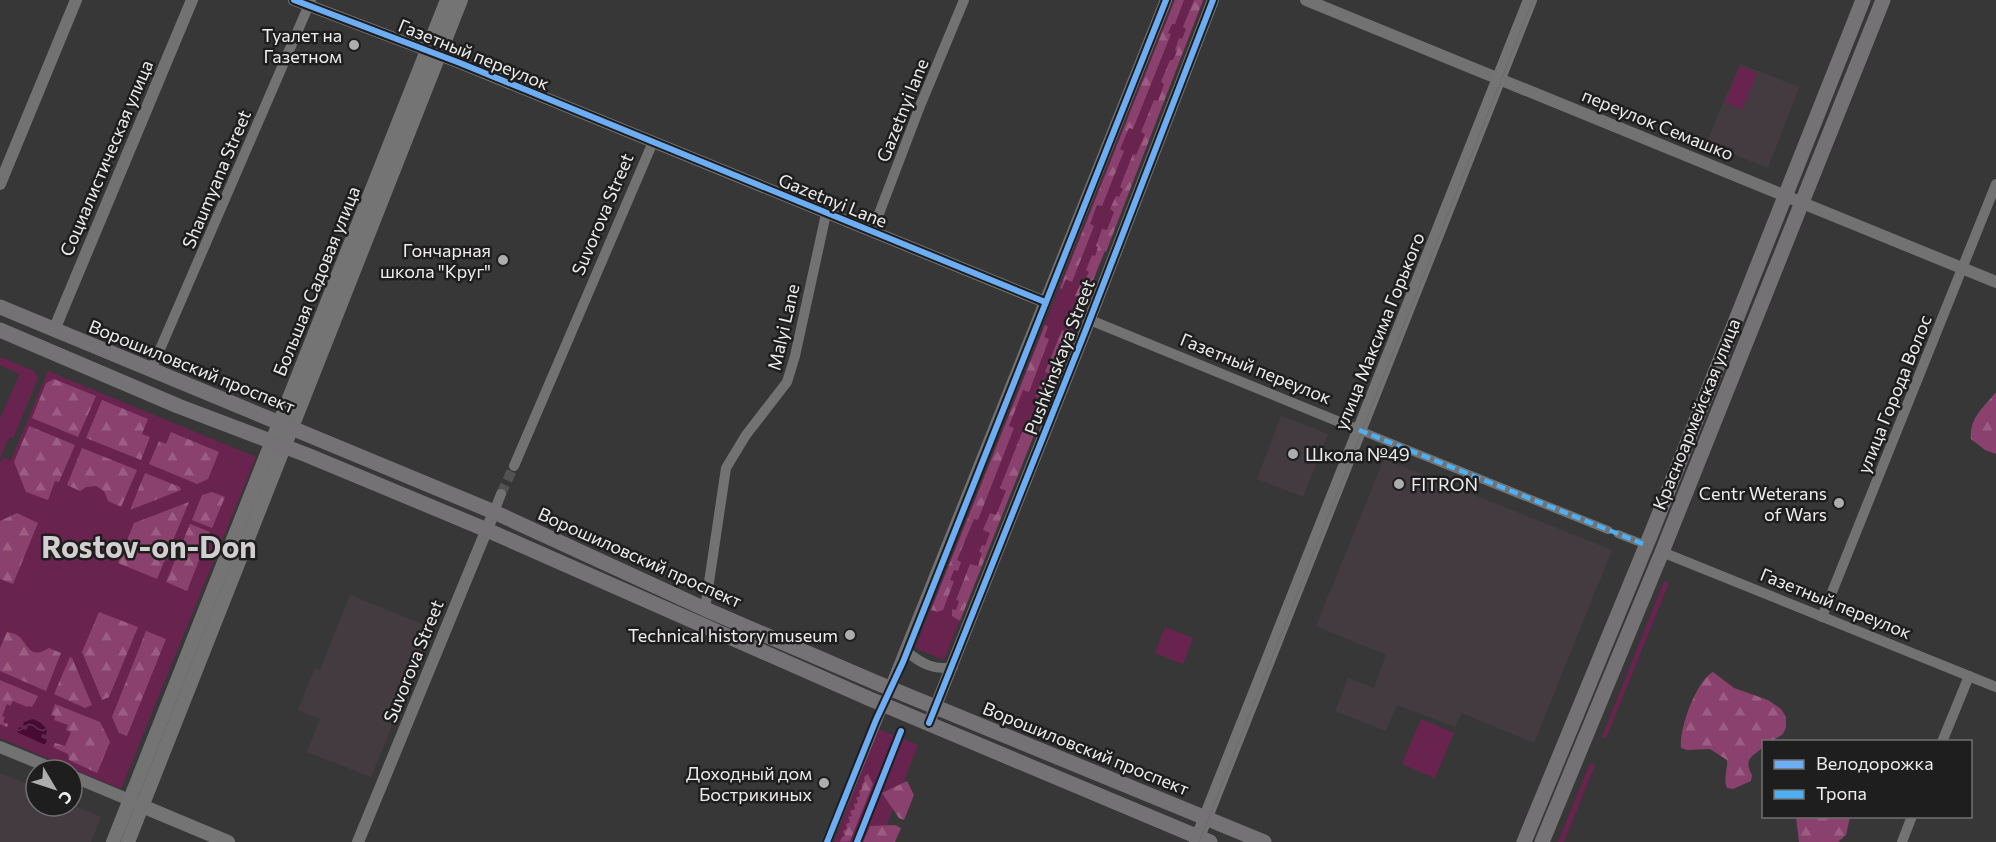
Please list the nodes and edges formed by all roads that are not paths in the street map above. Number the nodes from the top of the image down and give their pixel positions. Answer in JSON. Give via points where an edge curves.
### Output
{"nodes":[{"id":1,"x":76,"y":0,"type":"edge"},
{"id":2,"x":192,"y":0,"type":"edge"},
{"id":3,"x":294,"y":0,"type":"edge"},
{"id":4,"x":447,"y":0,"type":"edge"},
{"id":5,"x":461,"y":0,"type":"edge"},
{"id":6,"x":964,"y":0,"type":"edge"},
{"id":7,"x":1166,"y":0,"type":"edge"},
{"id":8,"x":1214,"y":0,"type":"edge"},
{"id":9,"x":1306,"y":0,"type":"edge"},
{"id":10,"x":1530,"y":0,"type":"edge"},
{"id":11,"x":1863,"y":0,"type":"edge"},
{"id":12,"x":1883,"y":0,"type":"edge"},
{"id":13,"x":309,"y":3,"type":"edge"},
{"id":14,"x":433,"y":52,"type":"junction"},
{"id":15,"x":1498,"y":80,"type":"junction"},
{"id":16,"x":652,"y":142,"type":"junction"},
{"id":17,"x":0,"y":184,"type":"edge"},
{"id":18,"x":1996,"y":184,"type":"edge"},
{"id":19,"x":1786,"y":194,"type":"junction"},
{"id":20,"x":1802,"y":201,"type":"junction"},
{"id":21,"x":826,"y":214,"type":"junction"},
{"id":22,"x":872,"y":232,"type":"junction"},
{"id":23,"x":1962,"y":268,"type":"junction"},
{"id":24,"x":1996,"y":282,"type":"edge"},
{"id":25,"x":1046,"y":302,"type":"junction"},
{"id":26,"x":0,"y":307,"type":"edge"},
{"id":27,"x":1090,"y":320,"type":"junction"},
{"id":28,"x":0,"y":330,"type":"edge"},
{"id":29,"x":54,"y":330,"type":"junction"},
{"id":30,"x":151,"y":370,"type":"junction"},
{"id":31,"x":286,"y":425,"type":"junction"},
{"id":32,"x":1359,"y":430,"type":"junction"},
{"id":33,"x":278,"y":445,"type":"junction"},
{"id":34,"x":514,"y":466,"type":"tunnel mouth"},
{"id":35,"x":501,"y":494,"type":"tunnel mouth"},
{"id":36,"x":494,"y":512,"type":"junction"},
{"id":37,"x":487,"y":530,"type":"junction"},
{"id":38,"x":1608,"y":530,"type":"dead end"},
{"id":39,"x":1618,"y":534,"type":"dead end"},
{"id":40,"x":1646,"y":545,"type":"junction"},
{"id":41,"x":1662,"y":552,"type":"junction"},
{"id":42,"x":705,"y":609,"type":"junction"},
{"id":43,"x":1822,"y":617,"type":"junction"},
{"id":44,"x":906,"y":652,"type":"junction"},
{"id":45,"x":953,"y":668,"type":"junction"},
{"id":46,"x":1968,"y":676,"type":"junction"},
{"id":47,"x":1996,"y":687,"type":"edge"},
{"id":48,"x":890,"y":688,"type":"junction"},
{"id":49,"x":883,"y":704,"type":"junction"},
{"id":50,"x":936,"y":708,"type":"junction"},
{"id":51,"x":929,"y":723,"type":"junction"},
{"id":52,"x":1942,"y":740,"type":"edge"},
{"id":53,"x":0,"y":747,"type":"edge"},
{"id":54,"x":27,"y":758,"type":"edge"},
{"id":55,"x":84,"y":781,"type":"edge"},
{"id":56,"x":136,"y":803,"type":"junction"},
{"id":57,"x":1206,"y":818,"type":"junction"},
{"id":58,"x":1911,"y":818,"type":"edge"},
{"id":59,"x":1202,"y":840,"type":"edge"},
{"id":60,"x":113,"y":842,"type":"edge"},
{"id":61,"x":128,"y":842,"type":"edge"},
{"id":62,"x":228,"y":842,"type":"edge"},
{"id":63,"x":358,"y":842,"type":"edge"},
{"id":64,"x":827,"y":842,"type":"edge"},
{"id":65,"x":1264,"y":842,"type":"edge"},
{"id":66,"x":1524,"y":842,"type":"edge"},
{"id":67,"x":1542,"y":842,"type":"edge"},
{"id":68,"x":1902,"y":842,"type":"edge"}],
"edges":[{"from":1,"to":17,"type":"street"},
{"from":2,"to":29,"type":"street","name":"Социалистическая улица"},
{"from":3,"to":13,"type":"street","name":"Газетный переулок"},
{"from":4,"to":14,"type":"main road","name":"Большая Садовая улица"},
{"from":5,"to":14,"type":"main road","name":"Большая Садовая улица"},
{"from":6,"to":22,"type":"street","name":"Gazetnyi lane"},
{"from":7,"to":25,"type":"street","name":"Pushkinskaya Street"},
{"from":8,"to":27,"type":"street","name":"Pushkinskaya Street"},
{"from":9,"to":15,"type":"street","name":"переулок Семашко"},
{"from":10,"to":15,"type":"main road","name":"улица Максима Горького"},
{"from":11,"to":19,"type":"main road","name":"Красноармейская улица"},
{"from":12,"to":20,"type":"main road","name":"Красноармейская улица"},
{"from":13,"to":14,"type":"street","name":"Газетный переулок"},
{"from":13,"to":30,"type":"street","name":"Shaumyana Street"},
{"from":14,"to":16,"type":"street","name":"Газетный переулок"},
{"from":14,"to":31,"type":"main road","name":"Большая Садовая улица"},
{"from":15,"to":19,"type":"street","name":"переулок Семашко"},
{"from":15,"to":32,"type":"main road","name":"улица Максима Горького"},
{"from":16,"to":21,"type":"street","name":"Gazetnyi Lane"},
{"from":16,"to":34,"type":"street","name":"Suvorova Street"},
{"from":18,"to":23,"type":"street","name":"улица Города Волос"},
{"from":19,"to":20,"type":"street","name":"переулок Семашко"},
{"from":19,"to":40,"type":"main road","name":"Красноармейская улица"},
{"from":20,"to":23,"type":"street","name":"переулок Семашко"},
{"from":20,"to":41,"type":"main road","name":"Красноармейская улица"},
{"from":21,"to":22,"type":"street","name":"Gazetnyi Lane"},
{"from":21,"to":42,"type":"street","name":"Malyi Lane","via":[[787,382],[726,468]]},
{"from":22,"to":25,"type":"street","name":"Gazetnyi Lane"},
{"from":23,"to":24,"type":"street","name":"переулок Семашко"},
{"from":23,"to":43,"type":"street","name":"улица Города Волос"},
{"from":25,"to":44,"type":"street","name":"Pushkinskaya Street"},
{"from":26,"to":29,"type":"main road","name":"Ворошиловский проспект"},
{"from":27,"to":32,"type":"street","name":"Газетный переулок"},
{"from":27,"to":45,"type":"street","name":"Pushkinskaya Street"},
{"from":28,"to":33,"type":"main road","name":"Ворошиловский проспект"},
{"from":29,"to":30,"type":"main road","name":"Ворошиловский проспект"},
{"from":30,"to":31,"type":"main road","name":"Ворошиловский проспект"},
{"from":31,"to":33,"type":"main road","name":"Большая Садовая улица"},
{"from":31,"to":36,"type":"main road","name":"Ворошиловский проспект"},
{"from":32,"to":38,"type":"street","name":"Газетный переулок"},
{"from":32,"to":57,"type":"main road","name":"улица Максима Горького"},
{"from":33,"to":37,"type":"main road","name":"Ворошиловский проспект"},
{"from":33,"to":56,"type":"main road","name":"Большая Садовая улица"},
{"from":35,"to":36,"type":"street","name":"Suvorova Street"},
{"from":36,"to":37,"type":"street","name":"Suvorova Street"},
{"from":36,"to":42,"type":"main road","name":"Ворошиловский проспект"},
{"from":37,"to":49,"type":"main road","name":"Ворошиловский проспект"},
{"from":37,"to":63,"type":"street","name":"Suvorova Street"},
{"from":39,"to":40,"type":"street"},
{"from":40,"to":66,"type":"main road","name":"Красноармейская улица"},
{"from":41,"to":43,"type":"street","name":"Газетный переулок"},
{"from":41,"to":67,"type":"main road","name":"Красноармейская улица"},
{"from":42,"to":48,"type":"main road","name":"Ворошиловский проспект"},
{"from":43,"to":46,"type":"street","name":"Газетный переулок"},
{"from":44,"to":45,"type":"street","via":[[926,664]]},
{"from":44,"to":48,"type":"street","name":"Pushkinskaya Street"},
{"from":45,"to":50,"type":"street","name":"Pushkinskaya Street"},
{"from":46,"to":47,"type":"street","name":"Газетный переулок"},
{"from":46,"to":52,"type":"street"},
{"from":48,"to":49,"type":"street"},
{"from":48,"to":50,"type":"main road","name":"Ворошиловский проспект"},
{"from":49,"to":51,"type":"main road","name":"Ворошиловский проспект"},
{"from":49,"to":64,"type":"street"},
{"from":50,"to":51,"type":"street","name":"Pushkinskaya Street"},
{"from":50,"to":57,"type":"main road","name":"Ворошиловский проспект"},
{"from":51,"to":59,"type":"main road","name":"Ворошиловский проспект"},
{"from":53,"to":54,"type":"street"},
{"from":55,"to":56,"type":"street"},
{"from":56,"to":60,"type":"main road","name":"Большая Садовая улица"},
{"from":56,"to":61,"type":"main road","name":"Большая Садовая улица"},
{"from":56,"to":62,"type":"main road"},
{"from":57,"to":59,"type":"main road","name":"улица Максима Горького"},
{"from":57,"to":65,"type":"main road","name":"Ворошиловский проспект"},
{"from":58,"to":68,"type":"street"}]}
